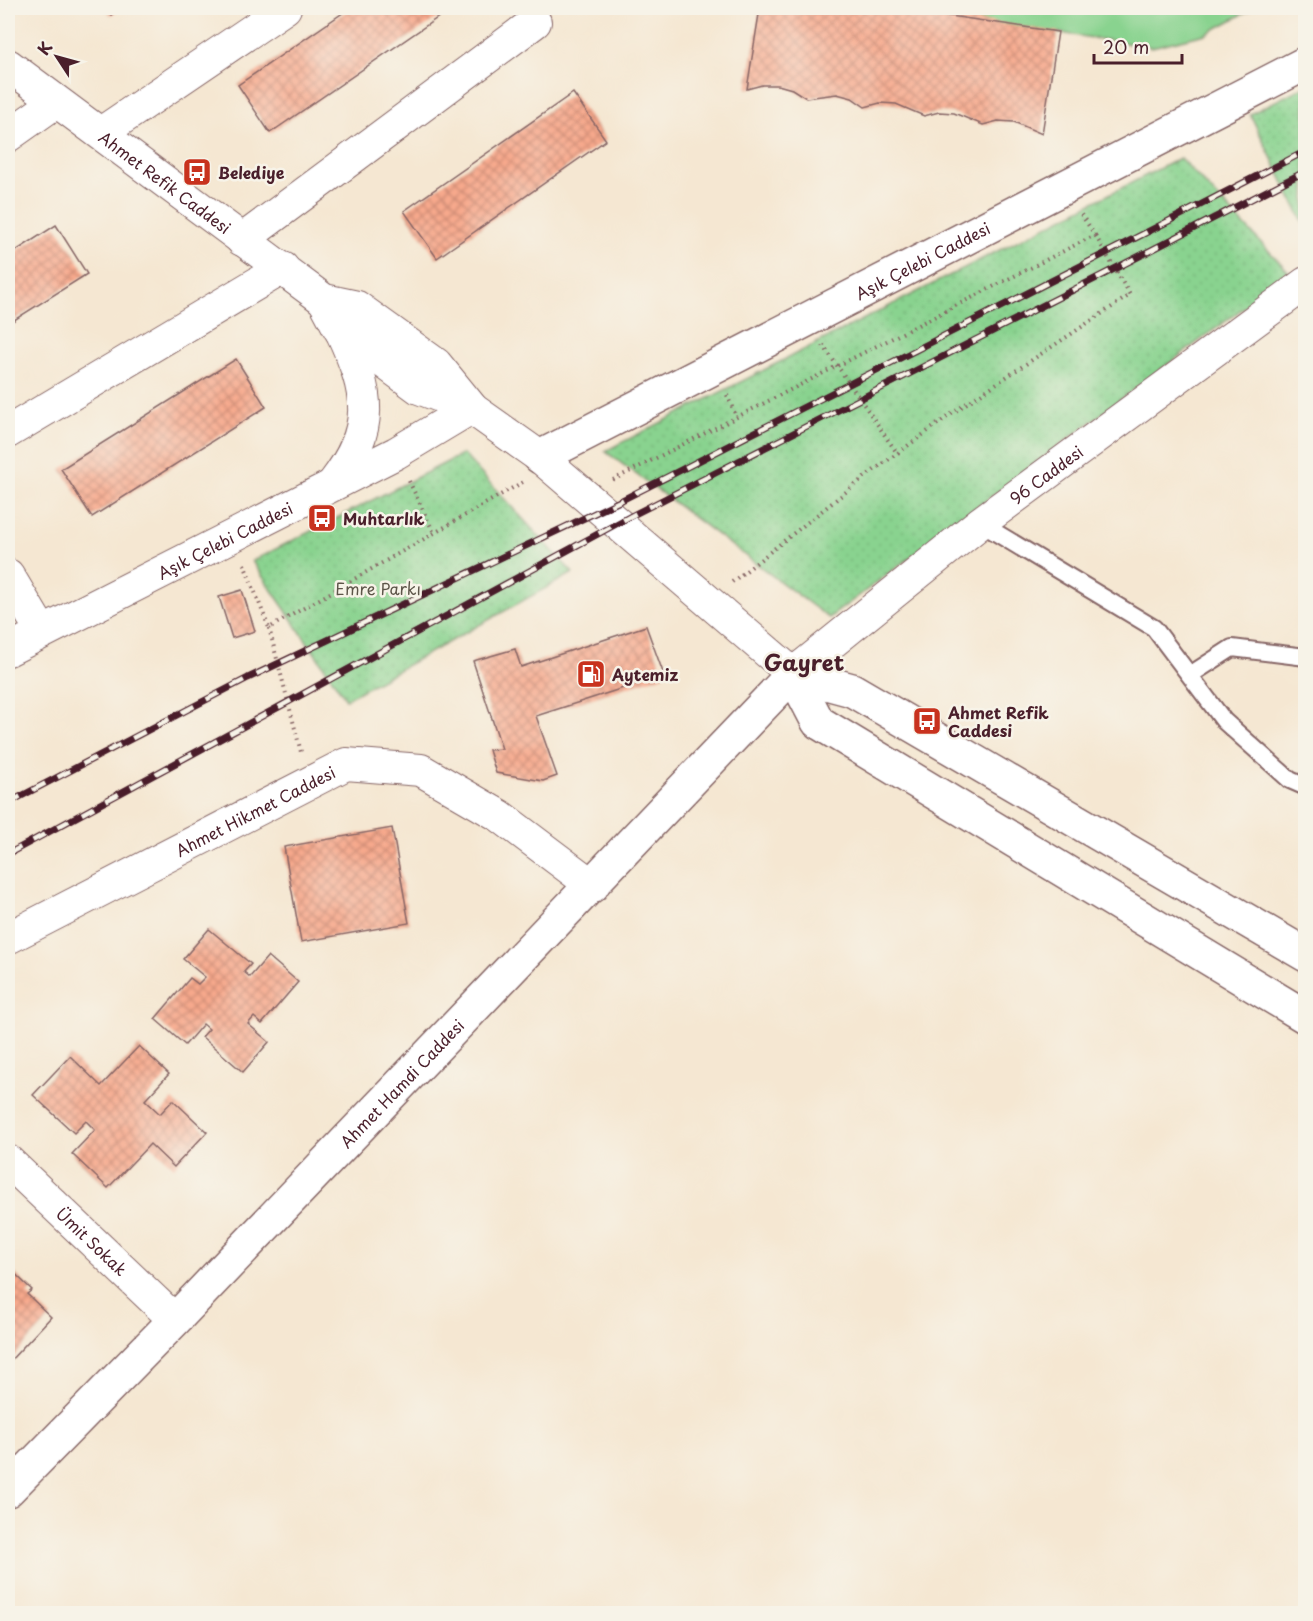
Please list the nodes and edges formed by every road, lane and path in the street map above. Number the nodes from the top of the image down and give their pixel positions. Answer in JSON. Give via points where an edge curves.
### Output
{"nodes":[{"id":1,"x":285,"y":8,"type":"edge"},
{"id":2,"x":535,"y":22,"type":"dead end"},
{"id":3,"x":1305,"y":63,"type":"edge"},
{"id":4,"x":8,"y":65,"type":"edge"},
{"id":5,"x":56,"y":102,"type":"junction"},
{"id":6,"x":101,"y":133,"type":"junction"},
{"id":7,"x":8,"y":136,"type":"edge"},
{"id":8,"x":1064,"y":188,"type":"junction"},
{"id":9,"x":1095,"y":236,"type":"junction"},
{"id":10,"x":242,"y":240,"type":"junction"},
{"id":11,"x":283,"y":268,"type":"junction"},
{"id":12,"x":1305,"y":283,"type":"edge"},
{"id":13,"x":324,"y":300,"type":"junction"},
{"id":14,"x":807,"y":319,"type":"junction"},
{"id":15,"x":340,"y":330,"type":"junction"},
{"id":16,"x":836,"y":366,"type":"junction"},
{"id":17,"x":471,"y":408,"type":"junction"},
{"id":18,"x":8,"y":432,"type":"edge"},
{"id":19,"x":396,"y":453,"type":"junction"},
{"id":20,"x":897,"y":453,"type":"junction"},
{"id":21,"x":546,"y":461,"type":"junction"},
{"id":22,"x":333,"y":485,"type":"junction"},
{"id":23,"x":585,"y":494,"type":"junction"},
{"id":24,"x":980,"y":523,"type":"junction"},
{"id":25,"x":433,"y":531,"type":"junction"},
{"id":26,"x":232,"y":536,"type":"junction"},
{"id":27,"x":8,"y":575,"type":"edge"},
{"id":28,"x":708,"y":601,"type":"junction"},
{"id":29,"x":269,"y":628,"type":"junction"},
{"id":30,"x":42,"y":632,"type":"junction"},
{"id":31,"x":8,"y":650,"type":"edge"},
{"id":32,"x":1305,"y":657,"type":"edge"},
{"id":33,"x":793,"y":674,"type":"junction"},
{"id":34,"x":1190,"y":675,"type":"junction"},
{"id":35,"x":309,"y":783,"type":"junction"},
{"id":36,"x":1305,"y":787,"type":"edge"},
{"id":37,"x":593,"y":886,"type":"junction"},
{"id":38,"x":8,"y":938,"type":"edge"},
{"id":39,"x":1305,"y":955,"type":"edge"},
{"id":40,"x":1305,"y":1017,"type":"edge"},
{"id":41,"x":8,"y":1161,"type":"edge"},
{"id":42,"x":175,"y":1320,"type":"junction"},
{"id":43,"x":8,"y":1490,"type":"edge"}],
"edges":[{"from":1,"to":6,"type":"street"},
{"from":2,"to":10,"type":"street"},
{"from":3,"to":8,"type":"street","name":"Aşık Çelebi Caddesi"},
{"from":4,"to":5,"type":"street","name":"Ahmet Refik Caddesi"},
{"from":5,"to":6,"type":"street","name":"Ahmet Refik Caddesi"},
{"from":5,"to":7,"type":"street"},
{"from":6,"to":10,"type":"street","name":"Ahmet Refik Caddesi"},
{"from":8,"to":9,"type":"path"},
{"from":8,"to":14,"type":"street","name":"Aşık Çelebi Caddesi"},
{"from":9,"to":16,"type":"path"},
{"from":9,"to":20,"type":"path","via":[[1130,295]]},
{"from":10,"to":11,"type":"street","name":"Ahmet Refik Caddesi"},
{"from":11,"to":13,"type":"street","name":"Ahmet Refik Caddesi"},
{"from":11,"to":18,"type":"street"},
{"from":12,"to":24,"type":"street","name":"96 Caddesi"},
{"from":13,"to":15,"type":"street","name":"Ahmet Refik Caddesi"},
{"from":13,"to":17,"type":"street","name":"Ahmet Refik Caddesi","via":[[357,307],[436,364]]},
{"from":14,"to":16,"type":"path"},
{"from":14,"to":21,"type":"street","name":"Aşık Çelebi Caddesi"},
{"from":15,"to":17,"type":"street","name":"Ahmet Refik Caddesi","via":[[419,388]]},
{"from":15,"to":22,"type":"street","via":[[358,366],[365,407],[356,449]]},
{"from":16,"to":20,"type":"path"},
{"from":16,"to":23,"type":"path"},
{"from":17,"to":19,"type":"street","name":"Aşık Çelebi Caddesi"},
{"from":17,"to":21,"type":"street","name":"Ahmet Refik Caddesi"},
{"from":19,"to":22,"type":"street","name":"Aşık Çelebi Caddesi"},
{"from":19,"to":25,"type":"path"},
{"from":20,"to":28,"type":"path"},
{"from":21,"to":23,"type":"street","name":"Ahmet Refik Caddesi"},
{"from":21,"to":25,"type":"path"},
{"from":22,"to":26,"type":"street","name":"Aşık Çelebi Caddesi"},
{"from":23,"to":28,"type":"street","name":"Ahmet Refik Caddesi"},
{"from":24,"to":33,"type":"street","name":"96 Caddesi"},
{"from":24,"to":34,"type":"lane","via":[[1154,628]]},
{"from":25,"to":29,"type":"path"},
{"from":26,"to":29,"type":"path"},
{"from":26,"to":30,"type":"street","name":"Aşık Çelebi Caddesi"},
{"from":27,"to":30,"type":"street"},
{"from":28,"to":33,"type":"street","name":"Ahmet Refik Caddesi"},
{"from":29,"to":35,"type":"path"},
{"from":30,"to":31,"type":"street","name":"Aşık Çelebi Caddesi"},
{"from":32,"to":34,"type":"lane","via":[[1232,648]]},
{"from":33,"to":37,"type":"street","name":"Ahmet Hamdi Caddesi"},
{"from":33,"to":39,"type":"street","name":"Ahmet Refik Caddesi","via":[[852,690]]},
{"from":33,"to":40,"type":"street","name":"Ahmet Refik Caddesi","via":[[818,722]]},
{"from":34,"to":36,"type":"lane","via":[[1224,721],[1290,780]]},
{"from":35,"to":37,"type":"street","name":"Ahmet Hikmet Caddesi","via":[[346,764],[421,770],[500,816]]},
{"from":35,"to":38,"type":"street","name":"Ahmet Hikmet Caddesi"},
{"from":37,"to":42,"type":"street","name":"Ahmet Hamdi Caddesi"},
{"from":41,"to":42,"type":"street","name":"Ümit Sokak"},
{"from":42,"to":43,"type":"street","name":"Ahmet Hamdi Caddesi"}]}
